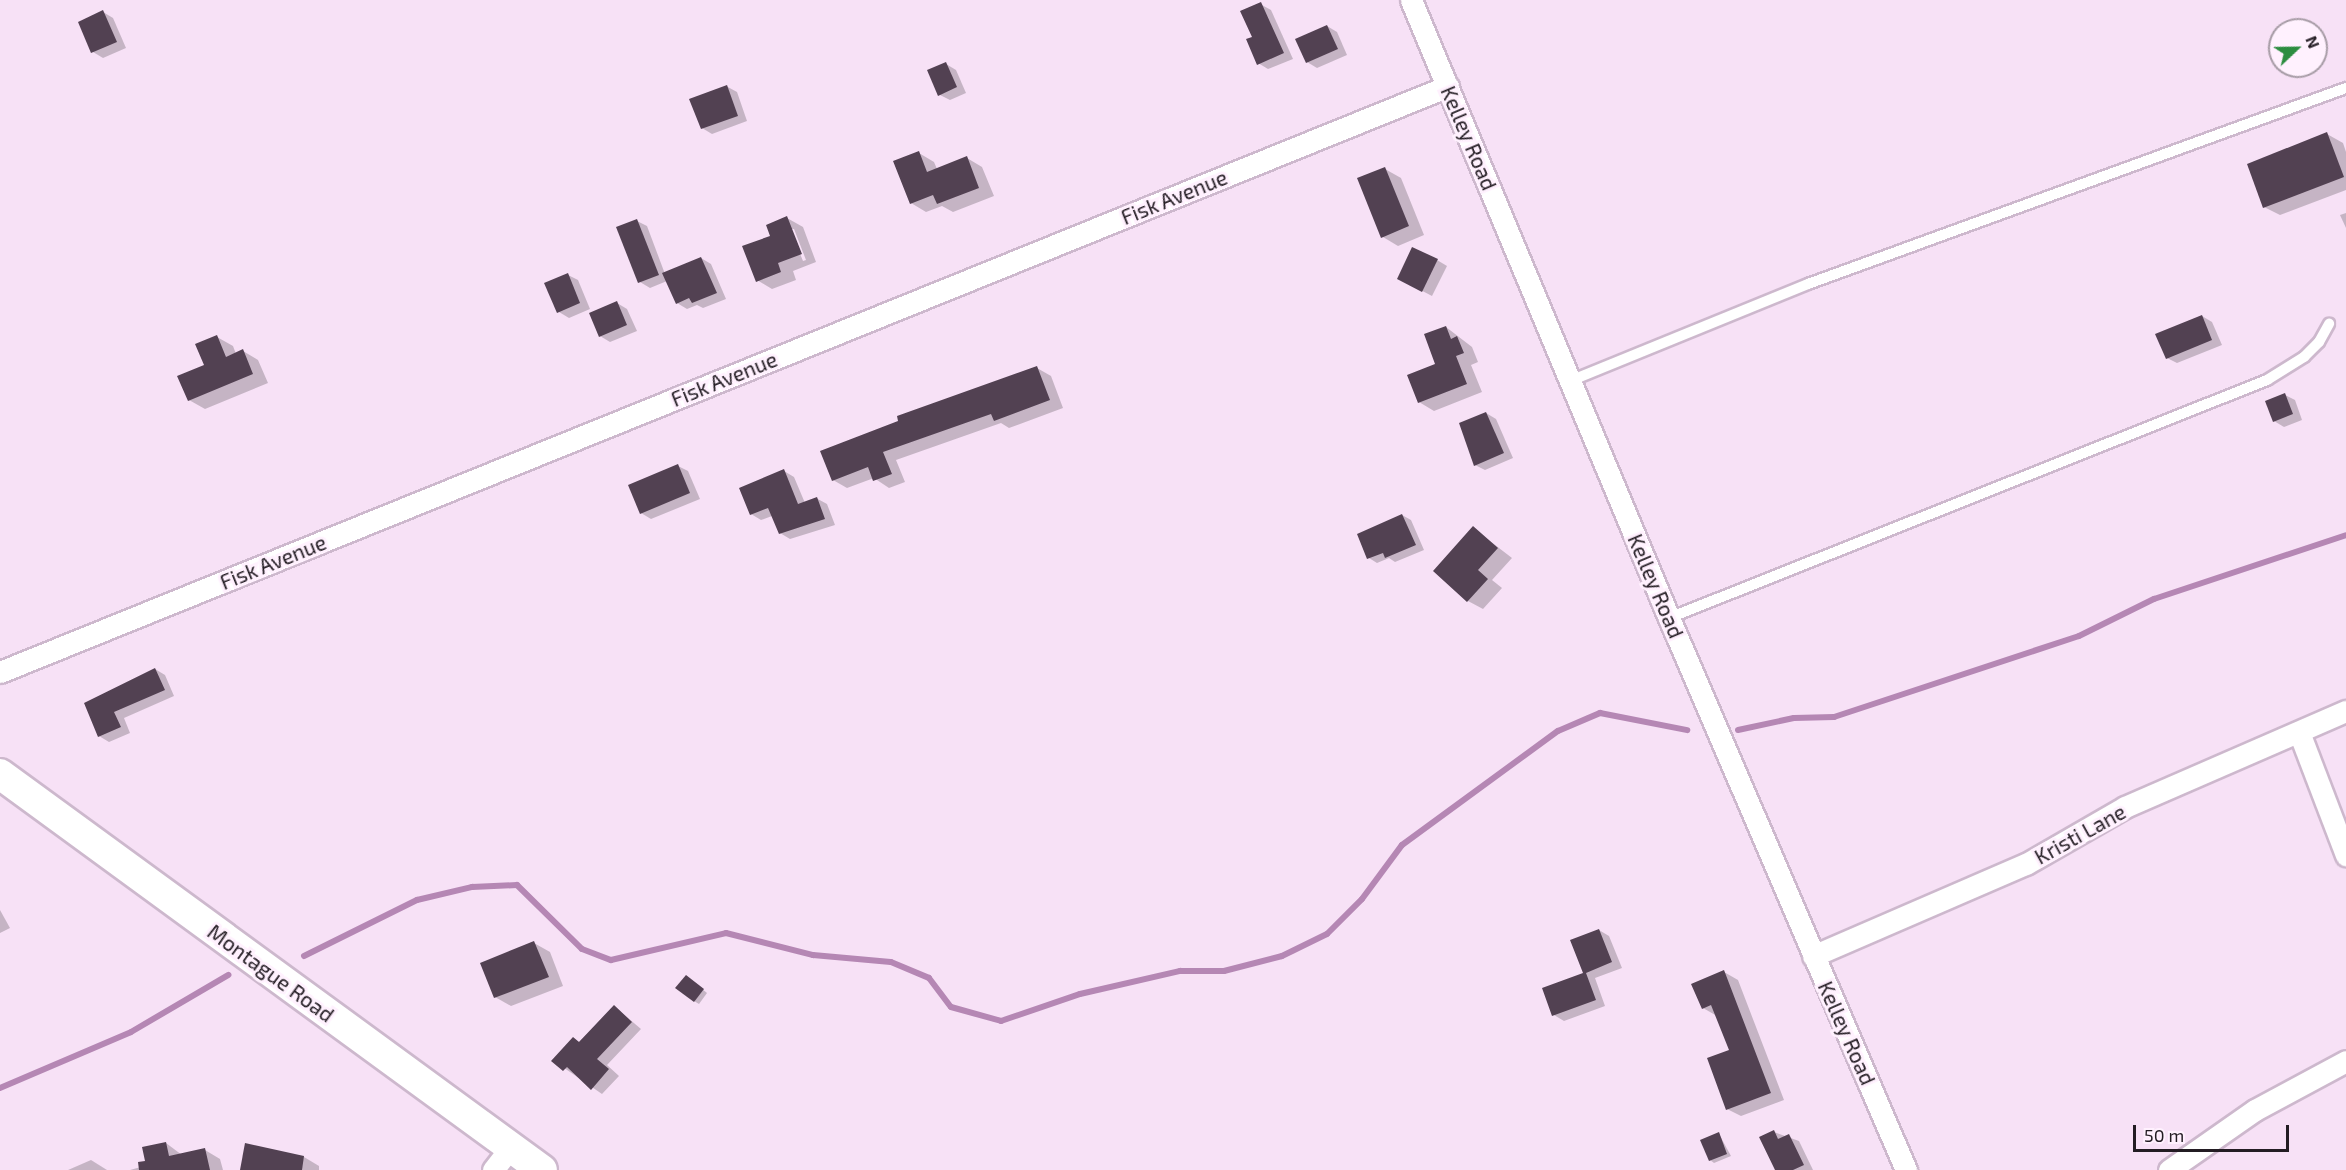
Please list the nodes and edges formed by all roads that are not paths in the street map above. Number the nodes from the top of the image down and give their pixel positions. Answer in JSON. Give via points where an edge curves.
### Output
{"nodes":[{"id":1,"x":1411,"y":0,"type":"edge"},
{"id":2,"x":1448,"y":86,"type":"junction"},
{"id":3,"x":2346,"y":88,"type":"edge"},
{"id":4,"x":2328,"y":324,"type":"dead end"},
{"id":5,"x":1570,"y":381,"type":"junction"},
{"id":6,"x":1669,"y":618,"type":"junction"},
{"id":7,"x":0,"y":672,"type":"edge"},
{"id":8,"x":2346,"y":711,"type":"edge"},
{"id":9,"x":2299,"y":732,"type":"junction"},
{"id":10,"x":0,"y":774,"type":"edge"},
{"id":11,"x":2346,"y":855,"type":"edge"},
{"id":12,"x":1813,"y":956,"type":"junction"},
{"id":13,"x":2346,"y":1061,"type":"edge"},
{"id":14,"x":501,"y":1159,"type":"edge"},
{"id":15,"x":542,"y":1170,"type":"edge"},
{"id":16,"x":1906,"y":1170,"type":"edge"},
{"id":17,"x":2169,"y":1170,"type":"edge"}],
"edges":[{"from":1,"to":2,"type":"street","name":"Kelley Road"},
{"from":2,"to":5,"type":"street","name":"Kelley Road"},
{"from":2,"to":7,"type":"street","name":"Fisk Avenue"},
{"from":3,"to":5,"type":"lane","via":[[1808,284]]},
{"from":4,"to":6,"type":"lane","via":[[2319,342],[2304,357],[2266,380]]},
{"from":5,"to":6,"type":"street","name":"Kelley Road"},
{"from":6,"to":12,"type":"street","name":"Kelley Road"},
{"from":8,"to":9,"type":"street","name":"Kristi Lane"},
{"from":9,"to":11,"type":"street"},
{"from":9,"to":12,"type":"street","name":"Kristi Lane","via":[[2125,807],[2026,864]]},
{"from":10,"to":14,"type":"main road","name":"Montague Road"},
{"from":12,"to":16,"type":"street","name":"Kelley Road"},
{"from":13,"to":17,"type":"street","via":[[2255,1110]]},
{"from":14,"to":15,"type":"main road","name":"Montague Road"}]}
